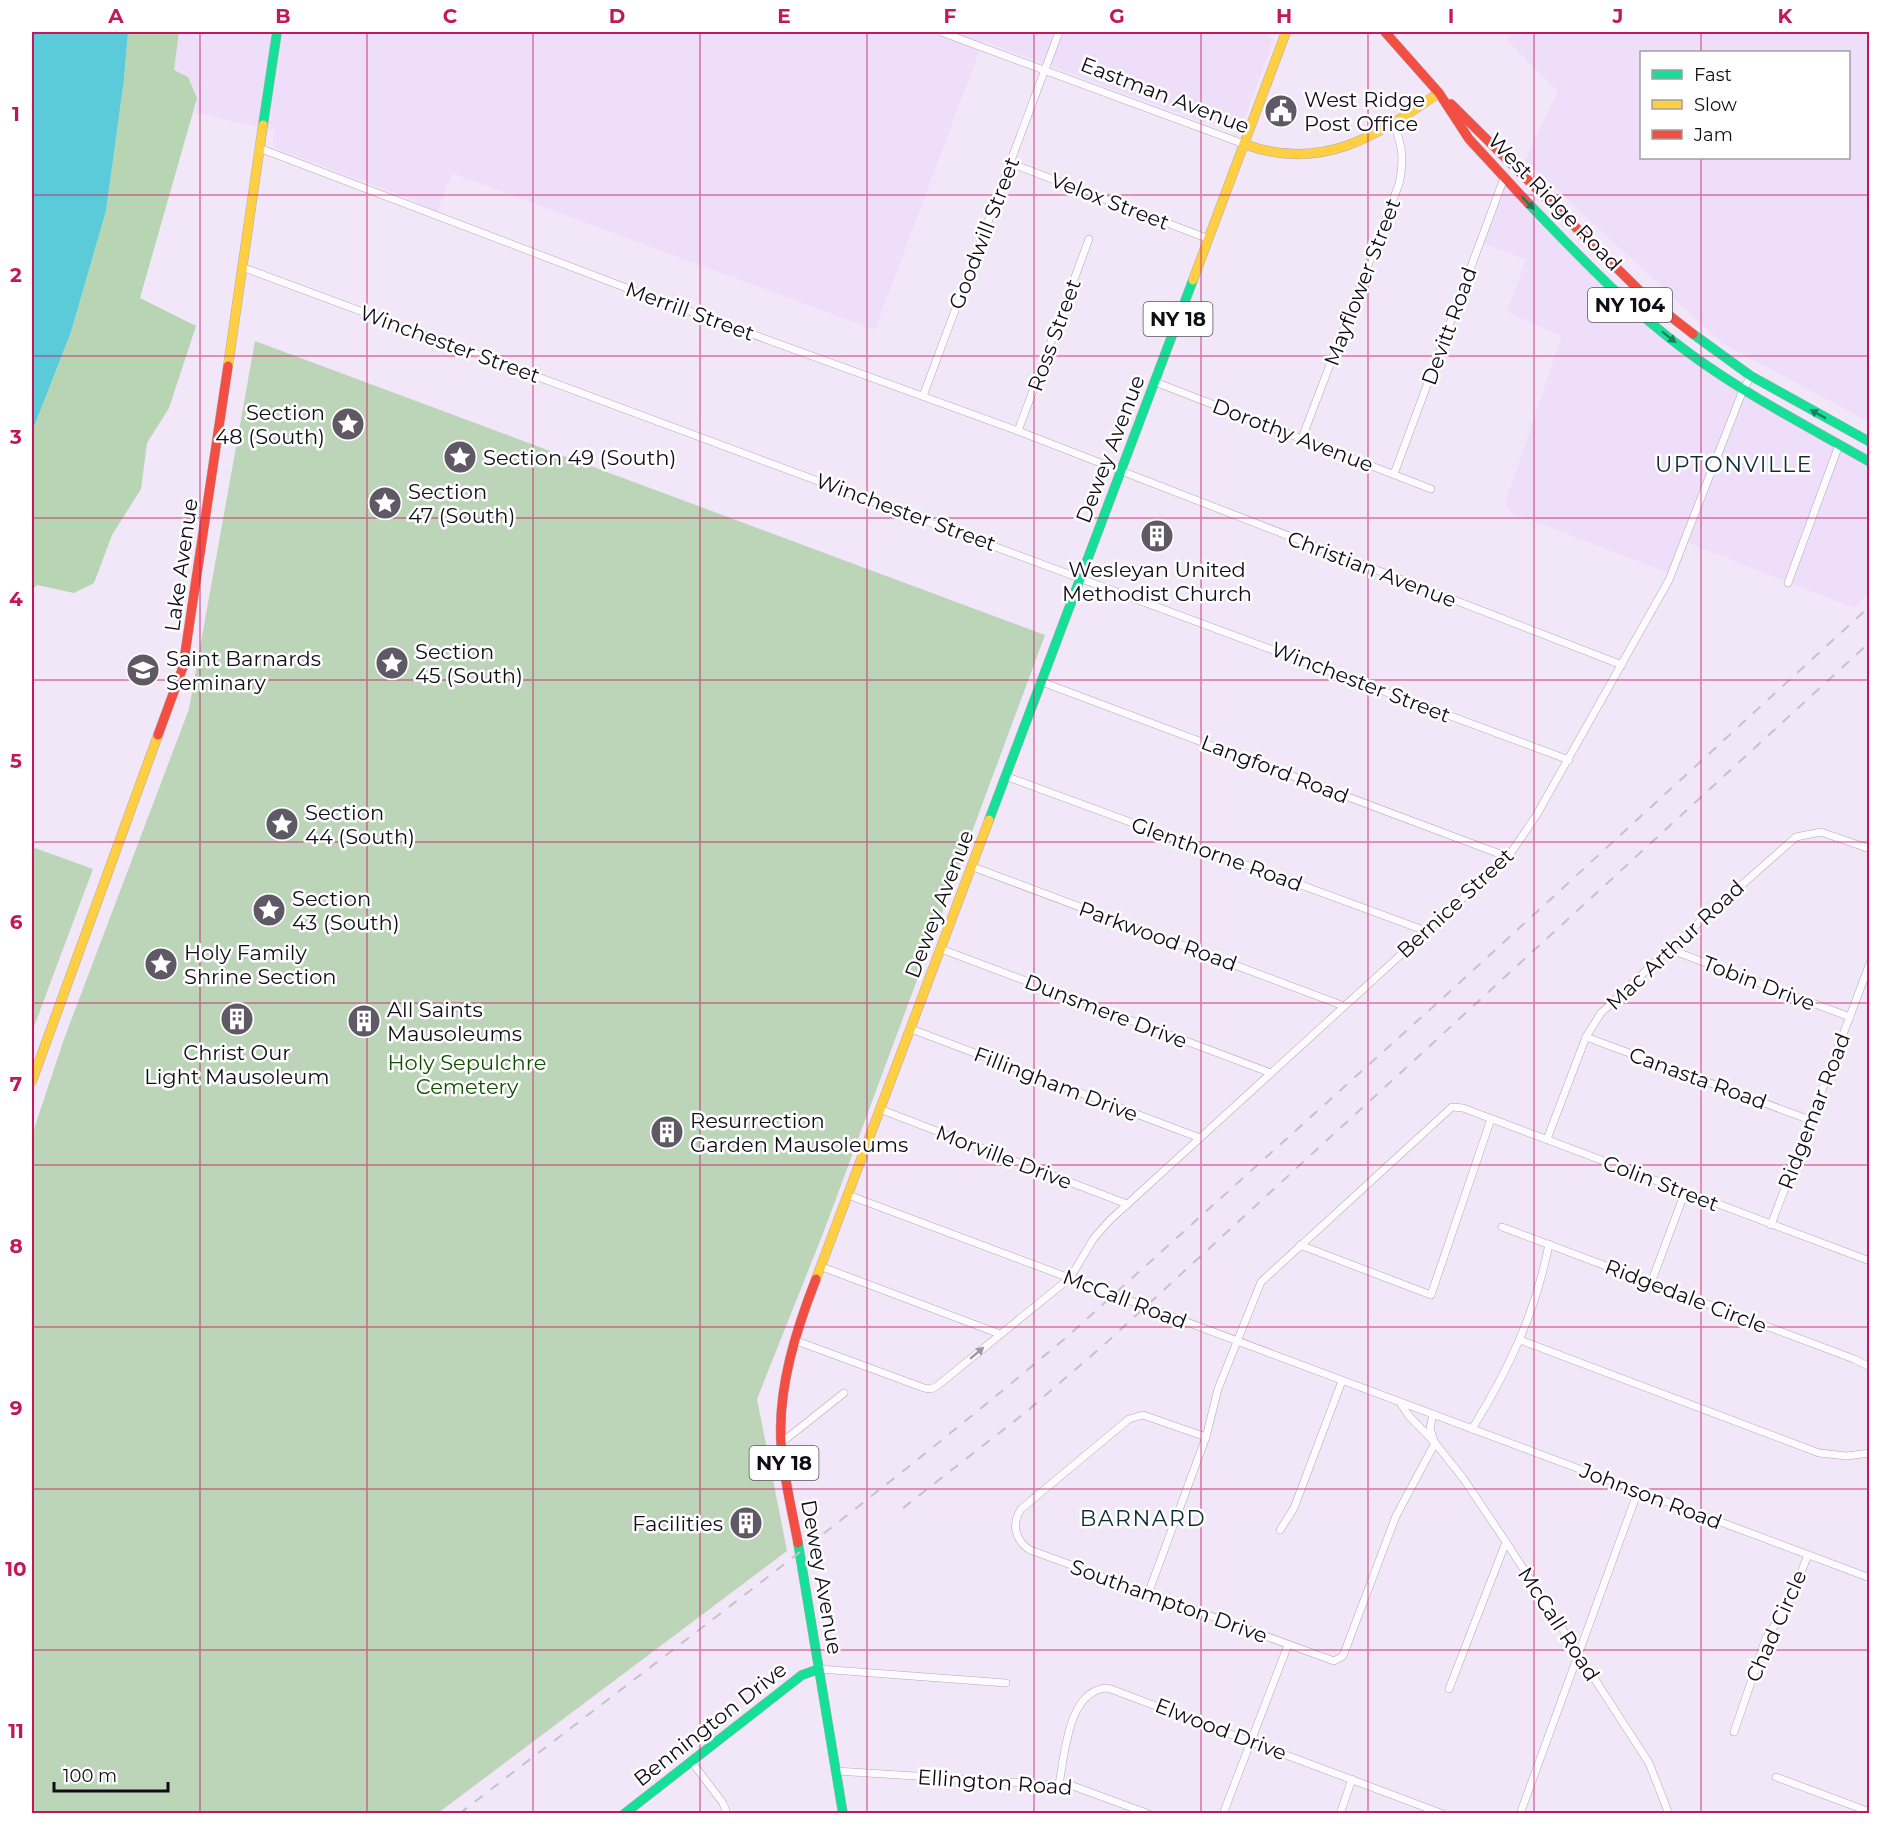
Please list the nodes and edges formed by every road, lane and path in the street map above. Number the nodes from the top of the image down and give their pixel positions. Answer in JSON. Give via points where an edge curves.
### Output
{"nodes":[{"id":1,"x":276,"y":32,"type":"edge"},
{"id":2,"x":941,"y":32,"type":"edge"},
{"id":3,"x":1059,"y":32,"type":"edge"},
{"id":4,"x":1286,"y":32,"type":"edge"},
{"id":5,"x":1385,"y":32,"type":"edge"},
{"id":6,"x":1045,"y":70,"type":"junction"},
{"id":7,"x":1438,"y":93,"type":"junction"},
{"id":8,"x":1393,"y":123,"type":"junction"},
{"id":9,"x":1244,"y":144,"type":"junction"},
{"id":10,"x":259,"y":148,"type":"junction"},
{"id":11,"x":1010,"y":163,"type":"junction"},
{"id":12,"x":1504,"y":178,"type":"junction"},
{"id":13,"x":1089,"y":239,"type":"dead end"},
{"id":14,"x":1209,"y":239,"type":"junction"},
{"id":15,"x":242,"y":267,"type":"junction"},
{"id":16,"x":1751,"y":376,"type":"junction"},
{"id":17,"x":1155,"y":382,"type":"junction"},
{"id":18,"x":1743,"y":390,"type":"junction"},
{"id":19,"x":923,"y":396,"type":"junction"},
{"id":20,"x":1018,"y":431,"type":"junction"},
{"id":21,"x":1302,"y":438,"type":"junction"},
{"id":22,"x":1869,"y":442,"type":"edge"},
{"id":23,"x":1839,"y":445,"type":"junction"},
{"id":24,"x":1869,"y":462,"type":"edge"},
{"id":25,"x":1121,"y":472,"type":"junction"},
{"id":26,"x":1394,"y":474,"type":"junction"},
{"id":27,"x":1431,"y":489,"type":"dead end"},
{"id":28,"x":1081,"y":577,"type":"junction"},
{"id":29,"x":1788,"y":583,"type":"dead end"},
{"id":30,"x":1622,"y":665,"type":"junction"},
{"id":31,"x":1042,"y":682,"type":"junction"},
{"id":32,"x":1569,"y":760,"type":"junction"},
{"id":33,"x":1008,"y":777,"type":"junction"},
{"id":34,"x":1869,"y":849,"type":"edge"},
{"id":35,"x":1508,"y":856,"type":"junction"},
{"id":36,"x":973,"y":867,"type":"junction"},
{"id":37,"x":1426,"y":931,"type":"junction"},
{"id":38,"x":941,"y":949,"type":"junction"},
{"id":39,"x":1669,"y":949,"type":"junction"},
{"id":40,"x":1869,"y":963,"type":"edge"},
{"id":41,"x":1344,"y":1006,"type":"junction"},
{"id":42,"x":1850,"y":1017,"type":"junction"},
{"id":43,"x":911,"y":1029,"type":"junction"},
{"id":44,"x":1586,"y":1037,"type":"junction"},
{"id":45,"x":1271,"y":1073,"type":"junction"},
{"id":46,"x":32,"y":1081,"type":"edge"},
{"id":47,"x":882,"y":1110,"type":"junction"},
{"id":48,"x":1491,"y":1119,"type":"junction"},
{"id":49,"x":1810,"y":1120,"type":"junction"},
{"id":50,"x":1200,"y":1138,"type":"junction"},
{"id":51,"x":1546,"y":1139,"type":"junction"},
{"id":52,"x":1685,"y":1192,"type":"junction"},
{"id":53,"x":848,"y":1195,"type":"junction"},
{"id":54,"x":1127,"y":1204,"type":"junction"},
{"id":55,"x":1771,"y":1225,"type":"junction"},
{"id":56,"x":1502,"y":1227,"type":"dead end"},
{"id":57,"x":1549,"y":1244,"type":"junction"},
{"id":58,"x":1300,"y":1245,"type":"junction"},
{"id":59,"x":1869,"y":1260,"type":"edge"},
{"id":60,"x":822,"y":1267,"type":"junction"},
{"id":61,"x":1070,"y":1278,"type":"junction"},
{"id":62,"x":1651,"y":1283,"type":"junction"},
{"id":63,"x":1000,"y":1334,"type":"junction"},
{"id":64,"x":794,"y":1340,"type":"junction"},
{"id":65,"x":1521,"y":1340,"type":"junction"},
{"id":66,"x":1237,"y":1342,"type":"junction"},
{"id":67,"x":1869,"y":1367,"type":"edge"},
{"id":68,"x":1342,"y":1381,"type":"junction"},
{"id":69,"x":843,"y":1393,"type":"dead end"},
{"id":70,"x":1401,"y":1404,"type":"junction"},
{"id":71,"x":1433,"y":1415,"type":"junction"},
{"id":72,"x":1472,"y":1429,"type":"junction"},
{"id":73,"x":1206,"y":1437,"type":"junction"},
{"id":74,"x":781,"y":1443,"type":"junction"},
{"id":75,"x":1435,"y":1443,"type":"junction"},
{"id":76,"x":1869,"y":1453,"type":"edge"},
{"id":77,"x":1638,"y":1491,"type":"junction"},
{"id":78,"x":1280,"y":1530,"type":"dead end"},
{"id":79,"x":1506,"y":1542,"type":"junction"},
{"id":80,"x":1808,"y":1555,"type":"junction"},
{"id":81,"x":1869,"y":1578,"type":"edge"},
{"id":82,"x":1148,"y":1594,"type":"junction"},
{"id":83,"x":1288,"y":1645,"type":"junction"},
{"id":84,"x":1578,"y":1653,"type":"junction"},
{"id":85,"x":819,"y":1669,"type":"junction"},
{"id":86,"x":1006,"y":1683,"type":"dead end"},
{"id":87,"x":1449,"y":1689,"type":"dead end"},
{"id":88,"x":1734,"y":1732,"type":"dead end"},
{"id":89,"x":1250,"y":1740,"type":"junction"},
{"id":90,"x":691,"y":1761,"type":"junction"},
{"id":91,"x":836,"y":1771,"type":"junction"},
{"id":92,"x":1776,"y":1777,"type":"dead end"},
{"id":93,"x":1352,"y":1779,"type":"junction"},
{"id":94,"x":1059,"y":1784,"type":"junction"},
{"id":95,"x":1869,"y":1812,"type":"edge"},
{"id":96,"x":624,"y":1814,"type":"edge"},
{"id":97,"x":727,"y":1814,"type":"edge"},
{"id":98,"x":843,"y":1814,"type":"edge"},
{"id":99,"x":1149,"y":1814,"type":"edge"},
{"id":100,"x":1223,"y":1814,"type":"edge"},
{"id":101,"x":1340,"y":1814,"type":"edge"},
{"id":102,"x":1443,"y":1814,"type":"edge"},
{"id":103,"x":1520,"y":1814,"type":"edge"},
{"id":104,"x":1669,"y":1814,"type":"edge"}],
"edges":[{"from":1,"to":10,"type":"main road","name":"Lake Avenue"},
{"from":2,"to":6,"type":"street","name":"Eastman Avenue"},
{"from":3,"to":6,"type":"street","name":"Goodwill Street"},
{"from":4,"to":9,"type":"main road","name":"Dewey Avenue","number":"NY 18"},
{"from":5,"to":7,"type":"main road","name":"West Ridge Road","number":"NY 104"},
{"from":6,"to":9,"type":"street","name":"Eastman Avenue"},
{"from":6,"to":11,"type":"street","name":"Goodwill Street"},
{"from":7,"to":8,"type":"main road","name":"Eastman Avenue"},
{"from":7,"to":12,"type":"main road","name":"West Ridge Road","number":"NY 104","via":[[1469,139]]},
{"from":7,"to":16,"type":"main road","name":"West Ridge Road","number":"NY 104","via":[[1470,120],[1647,298]]},
{"from":8,"to":9,"type":"main road","name":"Eastman Avenue","via":[[1317,155],[1261,151]]},
{"from":8,"to":21,"type":"street","name":"Mayflower Street","via":[[1402,142],[1404,161],[1399,184]]},
{"from":9,"to":14,"type":"main road","name":"Dewey Avenue","number":"NY 18"},
{"from":10,"to":15,"type":"main road","name":"Lake Avenue"},
{"from":10,"to":19,"type":"street","name":"Merrill Street"},
{"from":11,"to":14,"type":"street","name":"Velox Street"},
{"from":11,"to":19,"type":"street","name":"Goodwill Street"},
{"from":12,"to":18,"type":"main road","name":"West Ridge Road","number":"NY 104","one_way":true,"via":[[1639,313]]},
{"from":12,"to":26,"type":"street","name":"Devitt Road"},
{"from":13,"to":20,"type":"street","name":"Ross Street"},
{"from":14,"to":17,"type":"main road","name":"Dewey Avenue","number":"NY 18"},
{"from":15,"to":28,"type":"street","name":"Winchester Street"},
{"from":15,"to":46,"type":"main road","name":"Lake Avenue","via":[[183,667]]},
{"from":16,"to":18,"type":"street","name":"Bernice Street"},
{"from":22,"to":16,"type":"main road","name":"West Ridge Road","number":"NY 104","one_way":true},
{"from":17,"to":21,"type":"street","name":"Dorothy Avenue"},
{"from":17,"to":25,"type":"main road","name":"Dewey Avenue","number":"NY 18"},
{"from":18,"to":23,"type":"main road","name":"West Ridge Road","number":"NY 104"},
{"from":18,"to":30,"type":"street","name":"Bernice Street","via":[[1669,580]]},
{"from":19,"to":20,"type":"street","name":"Merrill Street"},
{"from":20,"to":25,"type":"street","name":"Merrill Street"},
{"from":21,"to":26,"type":"street","name":"Dorothy Avenue"},
{"from":23,"to":24,"type":"main road","name":"West Ridge Road","number":"NY 104"},
{"from":23,"to":29,"type":"street"},
{"from":25,"to":28,"type":"main road","name":"Dewey Avenue","number":"NY 18"},
{"from":25,"to":30,"type":"street","name":"Christian Avenue"},
{"from":26,"to":27,"type":"street","name":"Dorothy Avenue"},
{"from":28,"to":31,"type":"main road","name":"Dewey Avenue","number":"NY 18"},
{"from":28,"to":32,"type":"street","name":"Winchester Street"},
{"from":30,"to":32,"type":"street","name":"Bernice Street"},
{"from":31,"to":33,"type":"main road","name":"Dewey Avenue","number":"NY 18"},
{"from":31,"to":35,"type":"street","name":"Langford Road"},
{"from":32,"to":35,"type":"street","name":"Bernice Street"},
{"from":33,"to":36,"type":"main road","name":"Dewey Avenue","number":"NY 18"},
{"from":33,"to":37,"type":"street","name":"Glenthorne Road"},
{"from":34,"to":39,"type":"street","name":"Mac Arthur Road","via":[[1821,832],[1796,837]]},
{"from":35,"to":37,"type":"street","name":"Bernice Street"},
{"from":36,"to":38,"type":"main road","name":"Dewey Avenue","number":"NY 18"},
{"from":36,"to":41,"type":"street","name":"Parkwood Road"},
{"from":37,"to":41,"type":"street","name":"Bernice Street"},
{"from":38,"to":43,"type":"main road","name":"Dewey Avenue","number":"NY 18"},
{"from":38,"to":45,"type":"street","name":"Dunsmere Drive"},
{"from":39,"to":42,"type":"street","name":"Tobin Drive"},
{"from":39,"to":44,"type":"street","name":"Mac Arthur Road","via":[[1601,1013]]},
{"from":40,"to":42,"type":"street","name":"Ridgemar Road"},
{"from":41,"to":45,"type":"street","name":"Bernice Street"},
{"from":42,"to":49,"type":"street","name":"Ridgemar Road"},
{"from":43,"to":47,"type":"main road","name":"Dewey Avenue","number":"NY 18"},
{"from":43,"to":50,"type":"street","name":"Fillingham Drive"},
{"from":44,"to":49,"type":"street","name":"Canasta Road"},
{"from":44,"to":51,"type":"street","name":"Mac Arthur Road"},
{"from":45,"to":50,"type":"street","name":"Bernice Street"},
{"from":47,"to":53,"type":"main road","name":"Dewey Avenue","number":"NY 18"},
{"from":47,"to":54,"type":"street","name":"Morville Drive"},
{"from":48,"to":51,"type":"street","name":"Colin Street"},
{"from":48,"to":58,"type":"street","name":"Colin Street","via":[[1452,1107]]},
{"from":48,"to":58,"type":"street","via":[[1431,1295]]},
{"from":49,"to":55,"type":"street","name":"Ridgemar Road"},
{"from":50,"to":54,"type":"street","name":"Bernice Street"},
{"from":51,"to":52,"type":"street","name":"Colin Street"},
{"from":52,"to":55,"type":"street","name":"Colin Street"},
{"from":52,"to":62,"type":"street"},
{"from":53,"to":60,"type":"main road","name":"Dewey Avenue","number":"NY 18"},
{"from":53,"to":61,"type":"street","name":"McCall Road"},
{"from":54,"to":61,"type":"street","name":"Bernice Street","via":[[1094,1238]]},
{"from":55,"to":59,"type":"street","name":"Colin Street"},
{"from":56,"to":57,"type":"street","name":"Ridgedale Circle"},
{"from":57,"to":62,"type":"street","name":"Ridgedale Circle"},
{"from":57,"to":65,"type":"street"},
{"from":58,"to":66,"type":"street","via":[[1261,1282]]},
{"from":60,"to":63,"type":"street"},
{"from":60,"to":64,"type":"main road","name":"Dewey Avenue","number":"NY 18"},
{"from":61,"to":63,"type":"street"},
{"from":61,"to":66,"type":"street","name":"McCall Road"},
{"from":62,"to":67,"type":"street","name":"Ridgedale Circle"},
{"from":64,"to":63,"type":"street","one_way":true,"via":[[931,1389]]},
{"from":64,"to":74,"type":"main road","name":"Dewey Avenue","number":"NY 18","via":[[781,1402]]},
{"from":65,"to":72,"type":"street"},
{"from":65,"to":76,"type":"street","via":[[1819,1453]]},
{"from":66,"to":68,"type":"street","name":"McCall Road"},
{"from":66,"to":73,"type":"street","via":[[1218,1389]]},
{"from":68,"to":70,"type":"street","name":"McCall Road"},
{"from":68,"to":78,"type":"street","via":[[1294,1508]]},
{"from":69,"to":74,"type":"street"},
{"from":70,"to":71,"type":"street","name":"McCall Road"},
{"from":70,"to":75,"type":"street","name":"McCall Road"},
{"from":71,"to":72,"type":"street","name":"Johnson Road"},
{"from":71,"to":75,"type":"street","via":[[1430,1428]]},
{"from":72,"to":77,"type":"street","name":"Johnson Road"},
{"from":73,"to":82,"type":"street"},
{"from":73,"to":82,"type":"street","name":"Southampton Drive","via":[[1154,1418],[1134,1416],[1024,1505],[1016,1518],[1017,1537],[1030,1550]]},
{"from":74,"to":85,"type":"main road","name":"Dewey Avenue","number":"NY 18"},
{"from":75,"to":79,"type":"street","name":"McCall Road"},
{"from":75,"to":83,"type":"street","name":"Southampton Drive","via":[[1396,1516],[1343,1656],[1329,1660]]},
{"from":77,"to":80,"type":"street","name":"Johnson Road"},
{"from":77,"to":84,"type":"street"},
{"from":79,"to":84,"type":"street","name":"McCall Road"},
{"from":79,"to":87,"type":"street"},
{"from":80,"to":81,"type":"street","name":"Johnson Road"},
{"from":80,"to":88,"type":"street","name":"Chad Circle","via":[[1788,1605],[1766,1638]]},
{"from":82,"to":83,"type":"street","name":"Southampton Drive"},
{"from":83,"to":89,"type":"street"},
{"from":84,"to":103,"type":"street"},
{"from":84,"to":104,"type":"street","name":"McCall Road","via":[[1649,1763]]},
{"from":85,"to":86,"type":"street"},
{"from":85,"to":90,"type":"main road","name":"Bennington Drive","via":[[800,1677]]},
{"from":85,"to":91,"type":"main road","name":"Dewey Avenue","number":"NY 18"},
{"from":89,"to":93,"type":"street","name":"Elwood Drive"},
{"from":89,"to":94,"type":"street","name":"Elwood Drive","via":[[1120,1691],[1095,1690],[1084,1698],[1076,1712]]},
{"from":89,"to":100,"type":"street"},
{"from":90,"to":96,"type":"main road","name":"Bennington Drive"},
{"from":90,"to":97,"type":"street"},
{"from":91,"to":94,"type":"street","name":"Ellington Road"},
{"from":91,"to":98,"type":"main road","name":"Dewey Avenue","number":"NY 18"},
{"from":92,"to":95,"type":"street"},
{"from":93,"to":101,"type":"street"},
{"from":93,"to":102,"type":"street","name":"Elwood Drive"},
{"from":94,"to":99,"type":"street","name":"Ellington Road","via":[[1082,1788]]}]}
